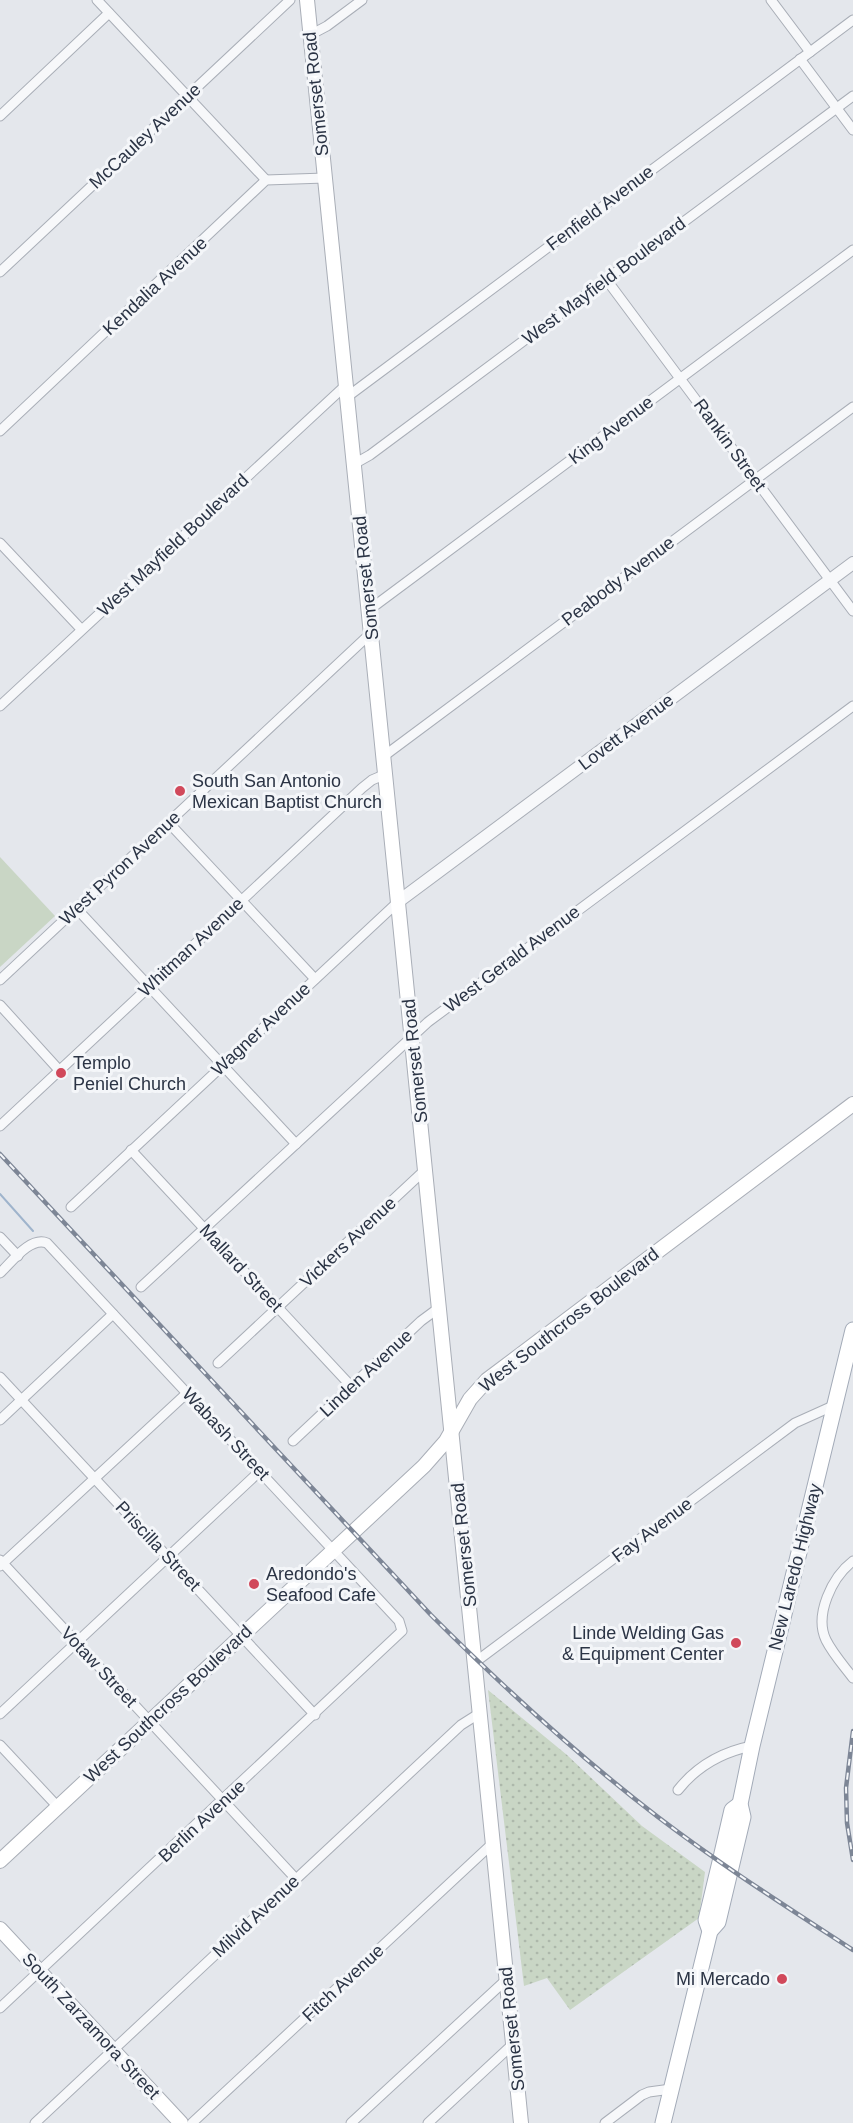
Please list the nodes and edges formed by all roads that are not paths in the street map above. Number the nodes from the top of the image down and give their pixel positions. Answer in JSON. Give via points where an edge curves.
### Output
{"nodes":[{"id":1,"x":98,"y":0,"type":"edge"},
{"id":2,"x":290,"y":0,"type":"edge"},
{"id":3,"x":307,"y":0,"type":"edge"},
{"id":4,"x":362,"y":0,"type":"edge"},
{"id":5,"x":771,"y":0,"type":"edge"},
{"id":6,"x":109,"y":13,"type":"junction"},
{"id":7,"x":853,"y":20,"type":"edge"},
{"id":8,"x":310,"y":35,"type":"junction"},
{"id":9,"x":810,"y":52,"type":"junction"},
{"id":10,"x":800,"y":59,"type":"junction"},
{"id":11,"x":853,"y":96,"type":"edge"},
{"id":12,"x":187,"y":97,"type":"junction"},
{"id":13,"x":837,"y":108,"type":"junction"},
{"id":14,"x":0,"y":116,"type":"edge"},
{"id":15,"x":853,"y":130,"type":"edge"},
{"id":16,"x":325,"y":178,"type":"junction"},
{"id":17,"x":266,"y":180,"type":"junction"},
{"id":18,"x":853,"y":250,"type":"edge"},
{"id":19,"x":0,"y":272,"type":"edge"},
{"id":20,"x":606,"y":279,"type":"junction"},
{"id":21,"x":681,"y":379,"type":"junction"},
{"id":22,"x":346,"y":391,"type":"junction"},
{"id":23,"x":853,"y":407,"type":"edge"},
{"id":24,"x":0,"y":431,"type":"edge"},
{"id":25,"x":354,"y":464,"type":"junction"},
{"id":26,"x":755,"y":479,"type":"junction"},
{"id":27,"x":0,"y":543,"type":"edge"},
{"id":28,"x":853,"y":563,"type":"edge"},
{"id":29,"x":830,"y":580,"type":"junction"},
{"id":30,"x":369,"y":610,"type":"junction"},
{"id":31,"x":853,"y":611,"type":"edge"},
{"id":32,"x":81,"y":629,"type":"junction"},
{"id":33,"x":371,"y":633,"type":"junction"},
{"id":34,"x":0,"y":706,"type":"edge"},
{"id":35,"x":853,"y":706,"type":"edge"},
{"id":36,"x":384,"y":756,"type":"junction"},
{"id":37,"x":386,"y":774,"type":"junction"},
{"id":38,"x":169,"y":823,"type":"junction"},
{"id":39,"x":241,"y":900,"type":"junction"},
{"id":40,"x":399,"y":901,"type":"junction"},
{"id":41,"x":77,"y":909,"type":"junction"},
{"id":42,"x":315,"y":979,"type":"junction"},
{"id":43,"x":0,"y":980,"type":"edge"},
{"id":44,"x":149,"y":986,"type":"junction"},
{"id":45,"x":0,"y":1005,"type":"edge"},
{"id":46,"x":412,"y":1036,"type":"junction"},
{"id":47,"x":223,"y":1065,"type":"junction"},
{"id":48,"x":59,"y":1070,"type":"junction"},
{"id":49,"x":853,"y":1104,"type":"edge"},
{"id":50,"x":0,"y":1126,"type":"edge"},
{"id":51,"x":296,"y":1144,"type":"junction"},
{"id":52,"x":131,"y":1150,"type":"junction"},
{"id":53,"x":426,"y":1169,"type":"junction"},
{"id":54,"x":72,"y":1207,"type":"dead end"},
{"id":55,"x":204,"y":1229,"type":"junction"},
{"id":56,"x":0,"y":1237,"type":"edge"},
{"id":57,"x":18,"y":1256,"type":"junction"},
{"id":58,"x":0,"y":1273,"type":"edge"},
{"id":59,"x":141,"y":1287,"type":"dead end"},
{"id":60,"x":440,"y":1307,"type":"junction"},
{"id":61,"x":278,"y":1308,"type":"junction"},
{"id":62,"x":112,"y":1314,"type":"junction"},
{"id":63,"x":853,"y":1330,"type":"edge"},
{"id":64,"x":218,"y":1363,"type":"dead end"},
{"id":65,"x":0,"y":1377,"type":"edge"},
{"id":66,"x":847,"y":1378,"type":"edge"},
{"id":67,"x":351,"y":1386,"type":"junction"},
{"id":68,"x":187,"y":1393,"type":"junction"},
{"id":69,"x":22,"y":1400,"type":"junction"},
{"id":70,"x":835,"y":1405,"type":"junction"},
{"id":71,"x":0,"y":1420,"type":"edge"},
{"id":72,"x":453,"y":1431,"type":"junction"},
{"id":73,"x":293,"y":1440,"type":"dead end"},
{"id":74,"x":260,"y":1471,"type":"junction"},
{"id":75,"x":95,"y":1478,"type":"junction"},
{"id":76,"x":333,"y":1550,"type":"junction"},
{"id":77,"x":168,"y":1557,"type":"junction"},
{"id":78,"x":853,"y":1561,"type":"edge"},
{"id":79,"x":1,"y":1563,"type":"edge"},
{"id":80,"x":402,"y":1632,"type":"joint"},
{"id":81,"x":241,"y":1636,"type":"junction"},
{"id":82,"x":77,"y":1642,"type":"junction"},
{"id":83,"x":474,"y":1663,"type":"junction"},
{"id":84,"x":853,"y":1678,"type":"edge"},
{"id":85,"x":480,"y":1713,"type":"junction"},
{"id":86,"x":0,"y":1714,"type":"edge"},
{"id":87,"x":315,"y":1715,"type":"junction"},
{"id":88,"x":150,"y":1721,"type":"junction"},
{"id":89,"x":0,"y":1745,"type":"edge"},
{"id":90,"x":752,"y":1746,"type":"junction"},
{"id":91,"x":678,"y":1790,"type":"dead end"},
{"id":92,"x":224,"y":1801,"type":"junction"},
{"id":93,"x":58,"y":1807,"type":"junction"},
{"id":94,"x":493,"y":1844,"type":"junction"},
{"id":95,"x":0,"y":1861,"type":"edge"},
{"id":96,"x":296,"y":1879,"type":"junction"},
{"id":97,"x":0,"y":1929,"type":"edge"},
{"id":98,"x":41,"y":1971,"type":"junction"},
{"id":99,"x":507,"y":1978,"type":"junction"},
{"id":100,"x":0,"y":2008,"type":"edge"},
{"id":101,"x":513,"y":2044,"type":"junction"},
{"id":102,"x":113,"y":2050,"type":"junction"},
{"id":103,"x":671,"y":2090,"type":"junction"},
{"id":104,"x":35,"y":2123,"type":"edge"},
{"id":105,"x":181,"y":2123,"type":"edge"},
{"id":106,"x":192,"y":2123,"type":"edge"},
{"id":107,"x":351,"y":2123,"type":"edge"},
{"id":108,"x":428,"y":2123,"type":"edge"},
{"id":109,"x":521,"y":2123,"type":"edge"},
{"id":110,"x":604,"y":2123,"type":"edge"},
{"id":111,"x":663,"y":2123,"type":"edge"}],
"edges":[{"from":1,"to":6,"type":"street"},
{"from":2,"to":12,"type":"street","name":"McCauley Avenue"},
{"from":3,"to":8,"type":"main road","name":"Somerset Road"},
{"from":4,"to":8,"type":"street"},
{"from":5,"to":9,"type":"street"},
{"from":6,"to":12,"type":"street"},
{"from":6,"to":14,"type":"street"},
{"from":7,"to":9,"type":"street","name":"Fenfield Avenue"},
{"from":8,"to":16,"type":"main road","name":"Somerset Road"},
{"from":9,"to":10,"type":"street","name":"Fenfield Avenue"},
{"from":10,"to":13,"type":"street"},
{"from":10,"to":22,"type":"street","name":"Fenfield Avenue"},
{"from":11,"to":13,"type":"street","name":"West Mayfield Boulevard"},
{"from":12,"to":17,"type":"street"},
{"from":12,"to":19,"type":"street","name":"McCauley Avenue"},
{"from":13,"to":15,"type":"street"},
{"from":13,"to":20,"type":"street","name":"West Mayfield Boulevard"},
{"from":16,"to":17,"type":"street"},
{"from":16,"to":22,"type":"main road","name":"Somerset Road"},
{"from":17,"to":24,"type":"street","name":"Kendalia Avenue"},
{"from":18,"to":21,"type":"street","name":"King Avenue"},
{"from":20,"to":21,"type":"street","name":"Rankin Street"},
{"from":20,"to":25,"type":"street","name":"West Mayfield Boulevard"},
{"from":21,"to":26,"type":"street","name":"Rankin Street"},
{"from":21,"to":30,"type":"street","name":"King Avenue"},
{"from":22,"to":25,"type":"main road","name":"Somerset Road"},
{"from":22,"to":32,"type":"street","name":"West Mayfield Boulevard"},
{"from":23,"to":26,"type":"street","name":"Peabody Avenue"},
{"from":25,"to":30,"type":"main road","name":"Somerset Road"},
{"from":26,"to":29,"type":"street","name":"Rankin Street"},
{"from":26,"to":36,"type":"street","name":"Peabody Avenue"},
{"from":27,"to":32,"type":"street"},
{"from":28,"to":29,"type":"street","name":"Lovett Avenue"},
{"from":29,"to":31,"type":"street","name":"Rankin Street"},
{"from":29,"to":40,"type":"street","name":"Lovett Avenue"},
{"from":30,"to":33,"type":"main road","name":"Somerset Road"},
{"from":32,"to":34,"type":"street","name":"West Mayfield Boulevard"},
{"from":33,"to":36,"type":"main road","name":"Somerset Road"},
{"from":33,"to":38,"type":"street","name":"West Pyron Avenue"},
{"from":35,"to":46,"type":"street","name":"West Gerald Avenue"},
{"from":36,"to":37,"type":"main road","name":"Somerset Road"},
{"from":37,"to":39,"type":"street","name":"Whitman Avenue","via":[[362,788]]},
{"from":37,"to":40,"type":"main road","name":"Somerset Road"},
{"from":38,"to":39,"type":"street"},
{"from":38,"to":41,"type":"street","name":"West Pyron Avenue"},
{"from":39,"to":42,"type":"street"},
{"from":39,"to":44,"type":"street","name":"Whitman Avenue"},
{"from":40,"to":42,"type":"street","name":"Wagner Avenue"},
{"from":40,"to":46,"type":"main road","name":"Somerset Road"},
{"from":41,"to":43,"type":"street","name":"West Pyron Avenue"},
{"from":41,"to":44,"type":"street"},
{"from":42,"to":47,"type":"street","name":"Wagner Avenue"},
{"from":44,"to":47,"type":"street"},
{"from":44,"to":48,"type":"street","name":"Whitman Avenue"},
{"from":45,"to":48,"type":"street"},
{"from":46,"to":51,"type":"street","name":"West Gerald Avenue"},
{"from":46,"to":53,"type":"main road","name":"Somerset Road"},
{"from":47,"to":51,"type":"street"},
{"from":47,"to":52,"type":"street","name":"Wagner Avenue"},
{"from":48,"to":50,"type":"street","name":"Whitman Avenue"},
{"from":49,"to":72,"type":"main road","name":"West Southcross Boulevard","via":[[497,1372],[470,1400]]},
{"from":51,"to":55,"type":"street","name":"West Gerald Avenue"},
{"from":52,"to":54,"type":"street","name":"Wagner Avenue"},
{"from":52,"to":55,"type":"street","name":"Mallard Street"},
{"from":53,"to":60,"type":"main road","name":"Somerset Road"},
{"from":53,"to":61,"type":"street","name":"Vickers Avenue"},
{"from":55,"to":59,"type":"street","name":"West Gerald Avenue"},
{"from":55,"to":61,"type":"street","name":"Mallard Street"},
{"from":56,"to":57,"type":"street"},
{"from":57,"to":58,"type":"street"},
{"from":57,"to":62,"type":"street","name":"Wabash Street","via":[[35,1242],[43,1241]]},
{"from":60,"to":67,"type":"street","name":"Linden Avenue"},
{"from":60,"to":72,"type":"main road","name":"Somerset Road"},
{"from":61,"to":64,"type":"street","name":"Vickers Avenue"},
{"from":61,"to":67,"type":"street","name":"Mallard Street"},
{"from":62,"to":68,"type":"street","name":"Wabash Street"},
{"from":62,"to":69,"type":"street"},
{"from":63,"to":66,"type":"main road","name":"New Laredo Highway"},
{"from":65,"to":69,"type":"street","name":"Priscilla Street"},
{"from":66,"to":70,"type":"main road","name":"New Laredo Highway"},
{"from":67,"to":73,"type":"street","name":"Linden Avenue"},
{"from":68,"to":74,"type":"street","name":"Wabash Street"},
{"from":68,"to":75,"type":"street"},
{"from":69,"to":71,"type":"street"},
{"from":69,"to":75,"type":"street","name":"Priscilla Street"},
{"from":70,"to":83,"type":"street","name":"Fay Avenue","via":[[795,1423]]},
{"from":70,"to":90,"type":"main road","name":"New Laredo Highway"},
{"from":72,"to":76,"type":"main road","name":"West Southcross Boulevard","via":[[424,1466]]},
{"from":72,"to":83,"type":"main road","name":"Somerset Road"},
{"from":74,"to":76,"type":"street","name":"Wabash Street"},
{"from":74,"to":77,"type":"street"},
{"from":75,"to":77,"type":"street","name":"Priscilla Street"},
{"from":75,"to":79,"type":"street"},
{"from":76,"to":80,"type":"street","name":"Wabash Street","via":[[399,1621]]},
{"from":76,"to":81,"type":"main road","name":"West Southcross Boulevard"},
{"from":77,"to":81,"type":"street","name":"Priscilla Street"},
{"from":77,"to":82,"type":"street"},
{"from":78,"to":84,"type":"street","via":[[838,1576],[825,1603],[823,1632]]},
{"from":79,"to":82,"type":"street","name":"Votaw Street"},
{"from":80,"to":87,"type":"street","name":"Berlin Avenue"},
{"from":81,"to":87,"type":"street","name":"Priscilla Street"},
{"from":81,"to":88,"type":"main road","name":"West Southcross Boulevard"},
{"from":82,"to":86,"type":"street"},
{"from":82,"to":88,"type":"street","name":"Votaw Street"},
{"from":83,"to":85,"type":"main road","name":"Somerset Road"},
{"from":85,"to":94,"type":"main road","name":"Somerset Road"},
{"from":85,"to":96,"type":"street","name":"Milvid Avenue","via":[[461,1725]]},
{"from":87,"to":92,"type":"street","name":"Berlin Avenue"},
{"from":88,"to":92,"type":"street","name":"Votaw Street"},
{"from":88,"to":93,"type":"main road","name":"West Southcross Boulevard"},
{"from":89,"to":93,"type":"street"},
{"from":90,"to":91,"type":"street","via":[[729,1751],[712,1761]]},
{"from":90,"to":103,"type":"main road","name":"New Laredo Highway","via":[[740,1804],[743,1817],[731,1869],[718,1922],[710,1931]]},
{"from":92,"to":96,"type":"street","name":"Votaw Street"},
{"from":92,"to":98,"type":"street","name":"Berlin Avenue"},
{"from":93,"to":95,"type":"main road","name":"West Southcross Boulevard"},
{"from":94,"to":99,"type":"main road","name":"Somerset Road"},
{"from":94,"to":106,"type":"street","name":"Fitch Avenue"},
{"from":96,"to":102,"type":"street","name":"Milvid Avenue"},
{"from":97,"to":98,"type":"main road","name":"South Zarzamora Street"},
{"from":98,"to":100,"type":"street","name":"Berlin Avenue"},
{"from":98,"to":102,"type":"main road","name":"South Zarzamora Street"},
{"from":99,"to":101,"type":"main road","name":"Somerset Road"},
{"from":99,"to":107,"type":"street"},
{"from":101,"to":108,"type":"street"},
{"from":101,"to":109,"type":"main road","name":"Somerset Road"},
{"from":102,"to":104,"type":"street","name":"Milvid Avenue"},
{"from":102,"to":105,"type":"main road","name":"South Zarzamora Street"},
{"from":103,"to":110,"type":"street","via":[[642,2095]]},
{"from":103,"to":111,"type":"main road","name":"New Laredo Highway"}]}
